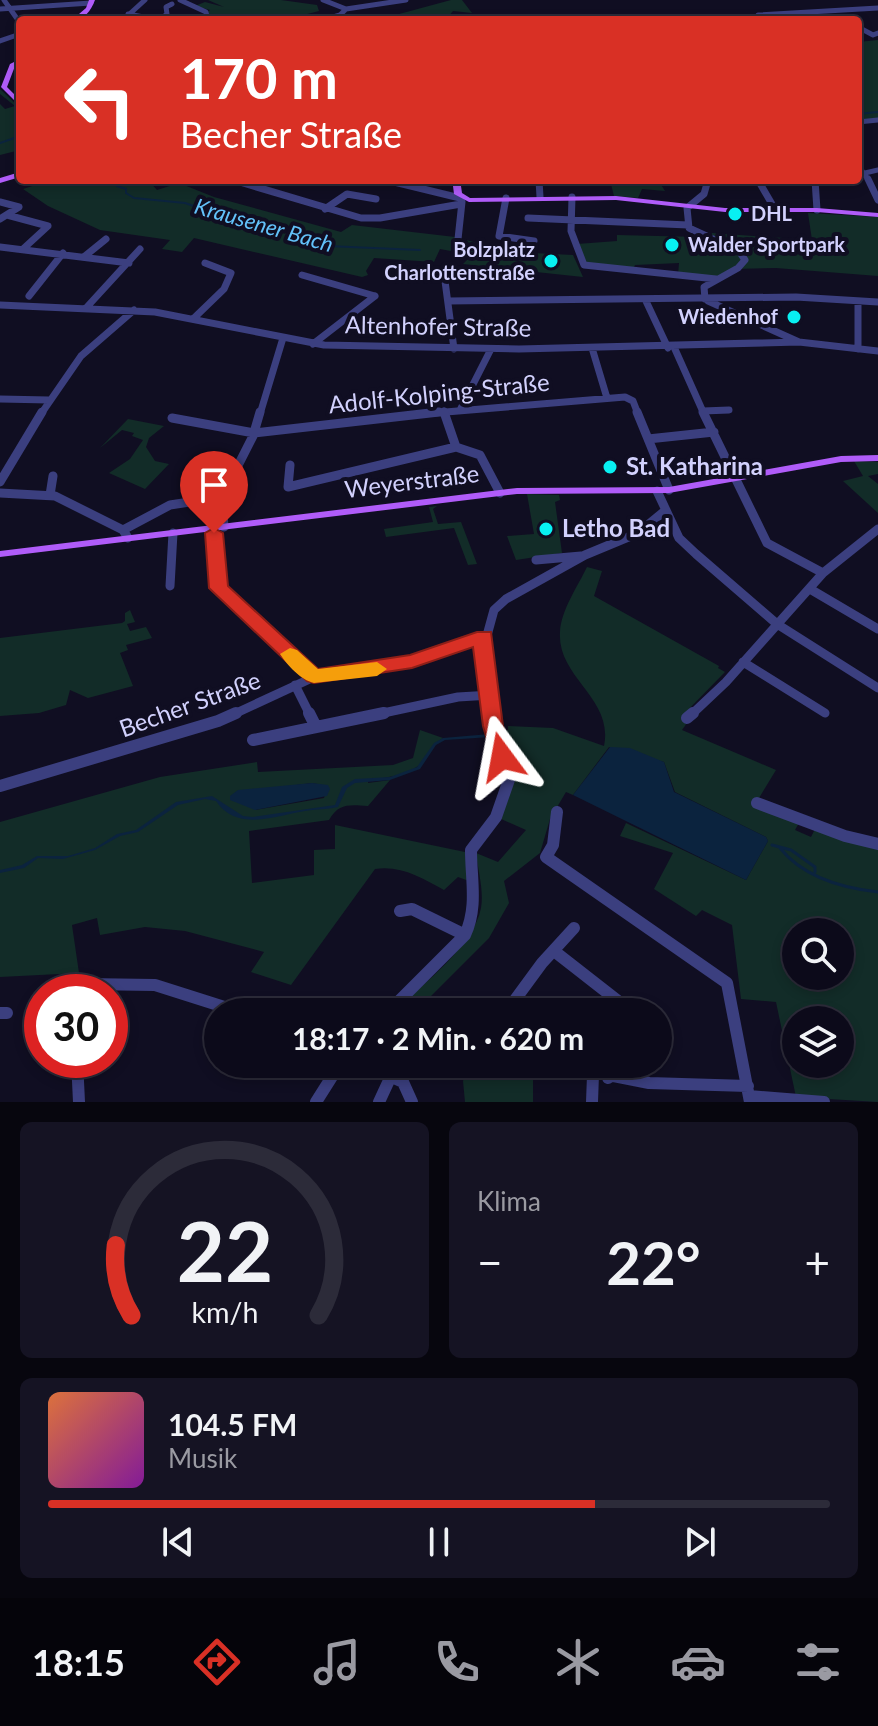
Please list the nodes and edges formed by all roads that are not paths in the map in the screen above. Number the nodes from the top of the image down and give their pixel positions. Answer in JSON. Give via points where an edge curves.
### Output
{"nodes":[{"id":1,"x":4,"y":0,"type":"edge"},
{"id":2,"x":145,"y":0,"type":"edge"},
{"id":3,"x":323,"y":0,"type":"edge"},
{"id":4,"x":406,"y":0,"type":"edge"},
{"id":5,"x":92,"y":1,"type":"edge"},
{"id":6,"x":182,"y":2,"type":"edge"},
{"id":7,"x":172,"y":4,"type":"dead end"},
{"id":8,"x":10,"y":8,"type":"junction"},
{"id":9,"x":878,"y":8,"type":"edge"},
{"id":10,"x":0,"y":9,"type":"edge"},
{"id":11,"x":346,"y":9,"type":"junction"},
{"id":12,"x":834,"y":10,"type":"junction"},
{"id":13,"x":128,"y":14,"type":"joint"},
{"id":14,"x":758,"y":15,"type":"dead end"},
{"id":15,"x":139,"y":16,"type":"edge"},
{"id":16,"x":165,"y":16,"type":"edge"},
{"id":17,"x":207,"y":16,"type":"edge"},
{"id":18,"x":337,"y":16,"type":"edge"},
{"id":19,"x":842,"y":16,"type":"edge"},
{"id":20,"x":16,"y":17,"type":"edge"},
{"id":21,"x":16,"y":63,"type":"edge"},
{"id":22,"x":16,"y":100,"type":"edge"},
{"id":23,"x":862,"y":170,"type":"edge"},
{"id":24,"x":878,"y":170,"type":"edge"},
{"id":25,"x":865,"y":173,"type":"junction"},
{"id":26,"x":246,"y":184,"type":"edge"},
{"id":27,"x":400,"y":184,"type":"edge"},
{"id":28,"x":459,"y":184,"type":"edge"},
{"id":29,"x":539,"y":184,"type":"edge"},
{"id":30,"x":707,"y":184,"type":"edge"},
{"id":31,"x":760,"y":184,"type":"edge"},
{"id":32,"x":815,"y":184,"type":"edge"},
{"id":33,"x":877,"y":195,"type":"edge"},
{"id":34,"x":540,"y":197,"type":"junction"},
{"id":35,"x":572,"y":197,"type":"junction"},
{"id":36,"x":506,"y":198,"type":"junction"},
{"id":37,"x":376,"y":199,"type":"dead end"},
{"id":38,"x":462,"y":201,"type":"junction"},
{"id":39,"x":0,"y":202,"type":"edge"},
{"id":40,"x":688,"y":206,"type":"junction"},
{"id":41,"x":325,"y":209,"type":"junction"},
{"id":42,"x":817,"y":210,"type":"junction"},
{"id":43,"x":776,"y":211,"type":"junction"},
{"id":44,"x":878,"y":215,"type":"edge"},
{"id":45,"x":3,"y":217,"type":"edge"},
{"id":46,"x":528,"y":218,"type":"dead end"},
{"id":47,"x":572,"y":219,"type":"junction"},
{"id":48,"x":688,"y":225,"type":"junction"},
{"id":49,"x":106,"y":239,"type":"dead end"},
{"id":50,"x":458,"y":239,"type":"dead end"},
{"id":51,"x":534,"y":241,"type":"dead end"},
{"id":52,"x":4,"y":247,"type":"edge"},
{"id":53,"x":23,"y":249,"type":"junction"},
{"id":54,"x":140,"y":249,"type":"dead end"},
{"id":55,"x":63,"y":253,"type":"junction"},
{"id":56,"x":0,"y":255,"type":"edge"},
{"id":57,"x":85,"y":256,"type":"junction"},
{"id":58,"x":129,"y":263,"type":"junction"},
{"id":59,"x":205,"y":263,"type":"dead end"},
{"id":60,"x":302,"y":275,"type":"dead end"},
{"id":61,"x":716,"y":279,"type":"junction"},
{"id":62,"x":445,"y":281,"type":"dead end"},
{"id":63,"x":29,"y":296,"type":"dead end"},
{"id":64,"x":645,"y":299,"type":"junction"},
{"id":65,"x":705,"y":299,"type":"junction"},
{"id":66,"x":448,"y":301,"type":"junction"},
{"id":67,"x":858,"y":301,"type":"junction"},
{"id":68,"x":878,"y":302,"type":"edge"},
{"id":69,"x":0,"y":305,"type":"edge"},
{"id":70,"x":86,"y":308,"type":"junction"},
{"id":71,"x":134,"y":310,"type":"junction"},
{"id":72,"x":193,"y":319,"type":"junction"},
{"id":73,"x":283,"y":338,"type":"junction"},
{"id":74,"x":799,"y":342,"type":"junction"},
{"id":75,"x":313,"y":344,"type":"junction"},
{"id":76,"x":592,"y":348,"type":"junction"},
{"id":77,"x":671,"y":348,"type":"junction"},
{"id":78,"x":454,"y":349,"type":"junction"},
{"id":79,"x":491,"y":349,"type":"junction"},
{"id":80,"x":858,"y":349,"type":"junction"},
{"id":81,"x":878,"y":351,"type":"edge"},
{"id":82,"x":607,"y":398,"type":"junction"},
{"id":83,"x":0,"y":399,"type":"edge"},
{"id":84,"x":49,"y":400,"type":"junction"},
{"id":85,"x":460,"y":410,"type":"junction"},
{"id":86,"x":729,"y":410,"type":"dead end"},
{"id":87,"x":444,"y":411,"type":"junction"},
{"id":88,"x":703,"y":411,"type":"junction"},
{"id":89,"x":172,"y":418,"type":"dead end"},
{"id":90,"x":714,"y":432,"type":"junction"},
{"id":91,"x":254,"y":433,"type":"junction"},
{"id":92,"x":648,"y":439,"type":"junction"},
{"id":93,"x":456,"y":447,"type":"junction"},
{"id":94,"x":878,"y":458,"type":"edge"},
{"id":95,"x":290,"y":465,"type":"dead end"},
{"id":96,"x":53,"y":476,"type":"dead end"},
{"id":97,"x":734,"y":480,"type":"junction"},
{"id":98,"x":0,"y":482,"type":"edge"},
{"id":99,"x":663,"y":491,"type":"junction"},
{"id":100,"x":0,"y":493,"type":"edge"},
{"id":101,"x":500,"y":493,"type":"junction"},
{"id":102,"x":50,"y":495,"type":"junction"},
{"id":103,"x":222,"y":497,"type":"junction"},
{"id":104,"x":666,"y":510,"type":"junction"},
{"id":105,"x":113,"y":525,"type":"junction"},
{"id":106,"x":219,"y":527,"type":"junction"},
{"id":107,"x":878,"y":529,"type":"edge"},
{"id":108,"x":173,"y":533,"type":"junction"},
{"id":109,"x":126,"y":534,"type":"junction"},
{"id":110,"x":104,"y":541,"type":"junction"},
{"id":111,"x":0,"y":554,"type":"edge"},
{"id":112,"x":585,"y":555,"type":"junction"},
{"id":113,"x":536,"y":560,"type":"dead end"},
{"id":114,"x":823,"y":573,"type":"junction"},
{"id":115,"x":170,"y":586,"type":"dead end"},
{"id":116,"x":810,"y":589,"type":"junction"},
{"id":117,"x":777,"y":624,"type":"junction"},
{"id":118,"x":878,"y":629,"type":"edge"},
{"id":119,"x":484,"y":636,"type":"junction"},
{"id":120,"x":743,"y":662,"type":"junction"},
{"id":121,"x":314,"y":677,"type":"junction"},
{"id":122,"x":295,"y":685,"type":"junction"},
{"id":123,"x":878,"y":688,"type":"edge"},
{"id":124,"x":491,"y":695,"type":"junction"},
{"id":125,"x":825,"y":713,"type":"dead end"},
{"id":126,"x":687,"y":718,"type":"dead end"},
{"id":127,"x":316,"y":727,"type":"junction"},
{"id":128,"x":253,"y":740,"type":"dead end"},
{"id":129,"x":0,"y":786,"type":"edge"},
{"id":130,"x":757,"y":803,"type":"dead end"},
{"id":131,"x":557,"y":812,"type":"dead end"},
{"id":132,"x":878,"y":844,"type":"edge"},
{"id":133,"x":400,"y":911,"type":"dead end"},
{"id":134,"x":574,"y":928,"type":"dead end"},
{"id":135,"x":465,"y":935,"type":"junction"},
{"id":136,"x":554,"y":951,"type":"junction"},
{"id":137,"x":128,"y":984,"type":"edge"},
{"id":138,"x":402,"y":998,"type":"edge"},
{"id":139,"x":517,"y":998,"type":"edge"},
{"id":140,"x":614,"y":998,"type":"edge"},
{"id":141,"x":204,"y":1001,"type":"edge"},
{"id":142,"x":78,"y":1078,"type":"edge"},
{"id":143,"x":331,"y":1078,"type":"edge"},
{"id":144,"x":390,"y":1078,"type":"edge"},
{"id":145,"x":395,"y":1078,"type":"edge"},
{"id":146,"x":593,"y":1078,"type":"edge"},
{"id":147,"x":635,"y":1078,"type":"edge"},
{"id":148,"x":749,"y":1095,"type":"edge"},
{"id":149,"x":79,"y":1102,"type":"edge"},
{"id":150,"x":316,"y":1102,"type":"edge"},
{"id":151,"x":379,"y":1102,"type":"edge"},
{"id":152,"x":412,"y":1102,"type":"edge"},
{"id":153,"x":592,"y":1102,"type":"edge"},
{"id":154,"x":824,"y":1102,"type":"edge"}],
"edges":[{"from":1,"to":8,"type":"street"},
{"from":2,"to":13,"type":"street"},
{"from":3,"to":11,"type":"street"},
{"from":4,"to":11,"type":"street"},
{"from":5,"to":8,"type":"street"},
{"from":6,"to":17,"type":"street"},
{"from":7,"to":16,"type":"street"},
{"from":8,"to":10,"type":"street"},
{"from":8,"to":20,"type":"street"},
{"from":9,"to":12,"type":"street"},
{"from":11,"to":18,"type":"street"},
{"from":12,"to":14,"type":"street"},
{"from":12,"to":19,"type":"street"},
{"from":13,"to":15,"type":"street"},
{"from":21,"to":22,"type":"main road","via":[[4,87]]},
{"from":23,"to":25,"type":"street"},
{"from":24,"to":25,"type":"street"},
{"from":25,"to":33,"type":"street"},
{"from":26,"to":41,"type":"street"},
{"from":27,"to":38,"type":"street"},
{"from":28,"to":38,"type":"main road"},
{"from":29,"to":34,"type":"street"},
{"from":30,"to":40,"type":"street","via":[[704,195]]},
{"from":31,"to":43,"type":"street"},
{"from":32,"to":42,"type":"street"},
{"from":34,"to":35,"type":"main road"},
{"from":34,"to":36,"type":"main road"},
{"from":35,"to":40,"type":"main road"},
{"from":35,"to":47,"type":"street"},
{"from":36,"to":38,"type":"main road"},
{"from":36,"to":51,"type":"street","via":[[499,236]]},
{"from":37,"to":41,"type":"street","via":[[344,193]]},
{"from":38,"to":41,"type":"street","via":[[380,218]]},
{"from":38,"to":50,"type":"street"},
{"from":39,"to":45,"type":"street","via":[[18,206]]},
{"from":40,"to":43,"type":"main road"},
{"from":40,"to":48,"type":"street"},
{"from":42,"to":43,"type":"main road"},
{"from":42,"to":44,"type":"main road"},
{"from":45,"to":53,"type":"street","via":[[48,225]]},
{"from":46,"to":47,"type":"street"},
{"from":47,"to":48,"type":"street"},
{"from":47,"to":61,"type":"street","via":[[584,265]]},
{"from":48,"to":61,"type":"street","via":[[743,255],[741,266]]},
{"from":49,"to":57,"type":"street"},
{"from":52,"to":53,"type":"street"},
{"from":52,"to":56,"type":"street"},
{"from":53,"to":55,"type":"street"},
{"from":54,"to":58,"type":"street"},
{"from":55,"to":57,"type":"street"},
{"from":55,"to":63,"type":"street"},
{"from":57,"to":58,"type":"street"},
{"from":58,"to":70,"type":"street"},
{"from":59,"to":72,"type":"street","via":[[231,273],[224,289]]},
{"from":60,"to":75,"type":"street","via":[[375,296]]},
{"from":61,"to":65,"type":"street","via":[[704,287]]},
{"from":62,"to":66,"type":"street"},
{"from":64,"to":65,"type":"street"},
{"from":64,"to":66,"type":"street"},
{"from":64,"to":77,"type":"street"},
{"from":65,"to":67,"type":"street"},
{"from":65,"to":74,"type":"street"},
{"from":66,"to":78,"type":"street"},
{"from":67,"to":68,"type":"street"},
{"from":67,"to":80,"type":"street"},
{"from":69,"to":70,"type":"street","name":"Altenhofer Straße"},
{"from":70,"to":71,"type":"street","name":"Altenhofer Straße"},
{"from":71,"to":72,"type":"street","name":"Altenhofer Straße"},
{"from":71,"to":84,"type":"street","via":[[81,356]]},
{"from":72,"to":73,"type":"street","name":"Altenhofer Straße"},
{"from":73,"to":75,"type":"street","name":"Altenhofer Straße"},
{"from":73,"to":91,"type":"street"},
{"from":74,"to":77,"type":"street","name":"Altenhofer Straße"},
{"from":74,"to":80,"type":"street","name":"Altenhofer Straße"},
{"from":75,"to":78,"type":"street","name":"Altenhofer Straße"},
{"from":76,"to":77,"type":"street","name":"Altenhofer Straße"},
{"from":76,"to":79,"type":"street","name":"Altenhofer Straße"},
{"from":76,"to":82,"type":"street"},
{"from":77,"to":88,"type":"street"},
{"from":78,"to":79,"type":"street","name":"Altenhofer Straße"},
{"from":79,"to":85,"type":"street"},
{"from":80,"to":81,"type":"street","name":"Altenhofer Straße"},
{"from":82,"to":85,"type":"street","name":"Adolf-Kolping-Straße"},
{"from":82,"to":92,"type":"street","name":"Adolf-Kolping-Straße","via":[[633,401]]},
{"from":83,"to":84,"type":"street"},
{"from":84,"to":98,"type":"street"},
{"from":85,"to":87,"type":"street","name":"Adolf-Kolping-Straße"},
{"from":86,"to":88,"type":"street"},
{"from":87,"to":91,"type":"street","name":"Adolf-Kolping-Straße"},
{"from":87,"to":93,"type":"street"},
{"from":88,"to":90,"type":"street"},
{"from":89,"to":91,"type":"street","name":"Adolf-Kolping-Straße"},
{"from":90,"to":92,"type":"street"},
{"from":90,"to":97,"type":"street"},
{"from":91,"to":103,"type":"street"},
{"from":92,"to":99,"type":"street"},
{"from":93,"to":95,"type":"street","via":[[288,487]]},
{"from":93,"to":101,"type":"street","via":[[480,455]]},
{"from":94,"to":97,"type":"main road","name":"Weyerstraße","via":[[841,459]]},
{"from":96,"to":102,"type":"street"},
{"from":97,"to":99,"type":"main road","name":"Weyerstraße"},
{"from":97,"to":114,"type":"street","via":[[768,544]]},
{"from":99,"to":101,"type":"main road","name":"Weyerstraße"},
{"from":99,"to":104,"type":"street"},
{"from":100,"to":102,"type":"street"},
{"from":101,"to":106,"type":"main road","name":"Weyerstraße"},
{"from":102,"to":105,"type":"street"},
{"from":103,"to":106,"type":"street"},
{"from":103,"to":109,"type":"street","via":[[175,503]]},
{"from":104,"to":112,"type":"street","via":[[638,533]]},
{"from":104,"to":117,"type":"street","via":[[679,538]]},
{"from":105,"to":109,"type":"street"},
{"from":105,"to":110,"type":"street","via":[[116,534]]},
{"from":106,"to":108,"type":"main road","name":"Weyerstraße"},
{"from":106,"to":121,"type":"street","via":[[219,588]]},
{"from":107,"to":114,"type":"street"},
{"from":108,"to":109,"type":"main road","name":"Weyerstraße"},
{"from":108,"to":115,"type":"street"},
{"from":109,"to":110,"type":"main road","name":"Weyerstraße"},
{"from":110,"to":111,"type":"main road","name":"Weyerstraße"},
{"from":112,"to":113,"type":"street"},
{"from":112,"to":119,"type":"street","via":[[502,602]]},
{"from":114,"to":116,"type":"street"},
{"from":116,"to":117,"type":"street"},
{"from":116,"to":118,"type":"street"},
{"from":117,"to":120,"type":"street"},
{"from":117,"to":123,"type":"street"},
{"from":119,"to":121,"type":"street","name":"Becher Straße","via":[[412,662]]},
{"from":119,"to":124,"type":"street"},
{"from":120,"to":125,"type":"street"},
{"from":120,"to":126,"type":"street"},
{"from":121,"to":122,"type":"street","name":"Becher Straße"},
{"from":122,"to":127,"type":"street"},
{"from":122,"to":129,"type":"street","name":"Becher Straße","via":[[218,721]]},
{"from":124,"to":127,"type":"street"},
{"from":124,"to":135,"type":"street","via":[[496,739],[511,774],[496,817],[471,850],[476,912]]},
{"from":127,"to":128,"type":"street"},
{"from":130,"to":132,"type":"street"},
{"from":131,"to":148,"type":"street","via":[[546,857],[725,980]]},
{"from":133,"to":135,"type":"street","via":[[412,909]]},
{"from":134,"to":136,"type":"street"},
{"from":135,"to":138,"type":"street"},
{"from":136,"to":139,"type":"street"},
{"from":136,"to":140,"type":"street"},
{"from":137,"to":141,"type":"street"},
{"from":142,"to":149,"type":"street"},
{"from":143,"to":150,"type":"street"},
{"from":144,"to":151,"type":"street"},
{"from":145,"to":152,"type":"street","via":[[403,1082]]},
{"from":146,"to":153,"type":"street"},
{"from":147,"to":148,"type":"street","via":[[668,1087]]},
{"from":148,"to":154,"type":"street"}]}
